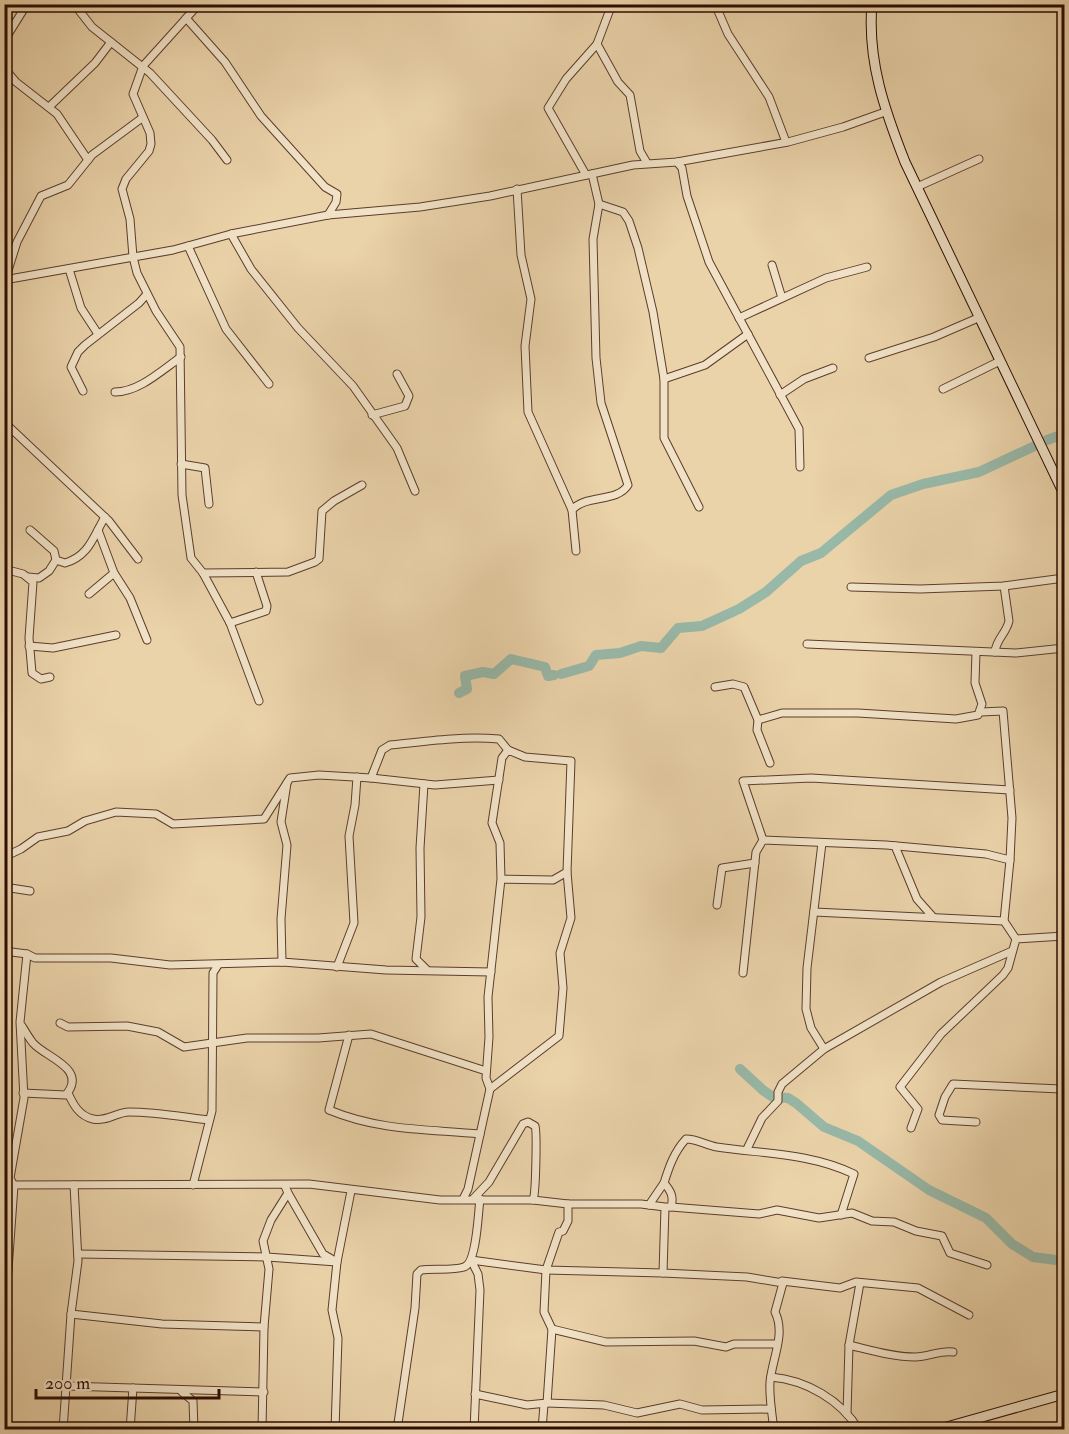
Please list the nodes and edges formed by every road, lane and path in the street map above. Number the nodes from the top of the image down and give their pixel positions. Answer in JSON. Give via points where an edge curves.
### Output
{"nodes":[{"id":1,"x":27,"y":4,"type":"edge"},
{"id":2,"x":74,"y":4,"type":"edge"},
{"id":3,"x":200,"y":4,"type":"edge"},
{"id":4,"x":612,"y":4,"type":"edge"},
{"id":5,"x":715,"y":4,"type":"edge"},
{"id":6,"x":872,"y":4,"type":"edge"},
{"id":7,"x":186,"y":18,"type":"junction"},
{"id":8,"x":4,"y":41,"type":"edge"},
{"id":9,"x":111,"y":42,"type":"junction"},
{"id":10,"x":597,"y":44,"type":"junction"},
{"id":11,"x":143,"y":66,"type":"junction"},
{"id":12,"x":4,"y":68,"type":"edge"},
{"id":13,"x":49,"y":107,"type":"junction"},
{"id":14,"x":885,"y":112,"type":"junction"},
{"id":15,"x":142,"y":118,"type":"junction"},
{"id":16,"x":786,"y":141,"type":"junction"},
{"id":17,"x":979,"y":159,"type":"dead end"},
{"id":18,"x":88,"y":160,"type":"junction"},
{"id":19,"x":227,"y":160,"type":"dead end"},
{"id":20,"x":677,"y":162,"type":"junction"},
{"id":21,"x":647,"y":163,"type":"junction"},
{"id":22,"x":589,"y":174,"type":"junction"},
{"id":23,"x":917,"y":187,"type":"junction"},
{"id":24,"x":517,"y":189,"type":"junction"},
{"id":25,"x":599,"y":204,"type":"junction"},
{"id":26,"x":328,"y":215,"type":"junction"},
{"id":27,"x":231,"y":234,"type":"junction"},
{"id":28,"x":188,"y":246,"type":"junction"},
{"id":29,"x":133,"y":257,"type":"junction"},
{"id":30,"x":772,"y":265,"type":"dead end"},
{"id":31,"x":867,"y":267,"type":"dead end"},
{"id":32,"x":69,"y":268,"type":"junction"},
{"id":33,"x":5,"y":280,"type":"edge"},
{"id":34,"x":147,"y":294,"type":"junction"},
{"id":35,"x":782,"y":298,"type":"junction"},
{"id":36,"x":739,"y":318,"type":"junction"},
{"id":37,"x":978,"y":318,"type":"junction"},
{"id":38,"x":99,"y":334,"type":"junction"},
{"id":39,"x":748,"y":334,"type":"junction"},
{"id":40,"x":181,"y":357,"type":"junction"},
{"id":41,"x":869,"y":358,"type":"dead end"},
{"id":42,"x":1000,"y":361,"type":"junction"},
{"id":43,"x":833,"y":368,"type":"dead end"},
{"id":44,"x":397,"y":374,"type":"dead end"},
{"id":45,"x":664,"y":379,"type":"junction"},
{"id":46,"x":269,"y":384,"type":"dead end"},
{"id":47,"x":943,"y":389,"type":"dead end"},
{"id":48,"x":83,"y":391,"type":"dead end"},
{"id":49,"x":114,"y":392,"type":"dead end"},
{"id":50,"x":780,"y":395,"type":"junction"},
{"id":51,"x":372,"y":415,"type":"junction"},
{"id":52,"x":4,"y":422,"type":"edge"},
{"id":53,"x":181,"y":464,"type":"junction"},
{"id":54,"x":800,"y":467,"type":"dead end"},
{"id":55,"x":362,"y":485,"type":"dead end"},
{"id":56,"x":1064,"y":490,"type":"edge"},
{"id":57,"x":415,"y":491,"type":"dead end"},
{"id":58,"x":209,"y":504,"type":"dead end"},
{"id":59,"x":699,"y":507,"type":"dead end"},
{"id":60,"x":572,"y":510,"type":"junction"},
{"id":61,"x":105,"y":517,"type":"junction"},
{"id":62,"x":30,"y":530,"type":"dead end"},
{"id":63,"x":98,"y":530,"type":"junction"},
{"id":64,"x":576,"y":551,"type":"dead end"},
{"id":65,"x":138,"y":559,"type":"dead end"},
{"id":66,"x":56,"y":560,"type":"junction"},
{"id":67,"x":4,"y":568,"type":"edge"},
{"id":68,"x":256,"y":572,"type":"junction"},
{"id":69,"x":114,"y":573,"type":"junction"},
{"id":70,"x":203,"y":573,"type":"junction"},
{"id":71,"x":28,"y":577,"type":"junction"},
{"id":72,"x":1065,"y":578,"type":"edge"},
{"id":73,"x":1004,"y":586,"type":"junction"},
{"id":74,"x":851,"y":587,"type":"dead end"},
{"id":75,"x":88,"y":594,"type":"dead end"},
{"id":76,"x":230,"y":623,"type":"junction"},
{"id":77,"x":116,"y":635,"type":"dead end"},
{"id":78,"x":147,"y":640,"type":"dead end"},
{"id":79,"x":807,"y":644,"type":"dead end"},
{"id":80,"x":29,"y":646,"type":"junction"},
{"id":81,"x":1065,"y":648,"type":"edge"},
{"id":82,"x":976,"y":652,"type":"junction"},
{"id":83,"x":994,"y":652,"type":"junction"},
{"id":84,"x":50,"y":677,"type":"dead end"},
{"id":85,"x":715,"y":687,"type":"dead end"},
{"id":86,"x":259,"y":700,"type":"dead end"},
{"id":87,"x":981,"y":712,"type":"junction"},
{"id":88,"x":758,"y":720,"type":"junction"},
{"id":89,"x":508,"y":750,"type":"junction"},
{"id":90,"x":770,"y":762,"type":"dead end"},
{"id":91,"x":357,"y":777,"type":"junction"},
{"id":92,"x":371,"y":778,"type":"junction"},
{"id":93,"x":499,"y":780,"type":"junction"},
{"id":94,"x":287,"y":783,"type":"junction"},
{"id":95,"x":424,"y":784,"type":"junction"},
{"id":96,"x":1010,"y":790,"type":"junction"},
{"id":97,"x":763,"y":840,"type":"junction"},
{"id":98,"x":822,"y":843,"type":"junction"},
{"id":99,"x":895,"y":846,"type":"junction"},
{"id":100,"x":4,"y":856,"type":"edge"},
{"id":101,"x":1010,"y":860,"type":"junction"},
{"id":102,"x":755,"y":863,"type":"junction"},
{"id":103,"x":567,"y":872,"type":"junction"},
{"id":104,"x":501,"y":879,"type":"junction"},
{"id":105,"x":4,"y":887,"type":"edge"},
{"id":106,"x":30,"y":891,"type":"dead end"},
{"id":107,"x":717,"y":905,"type":"dead end"},
{"id":108,"x":814,"y":912,"type":"junction"},
{"id":109,"x":933,"y":917,"type":"junction"},
{"id":110,"x":1004,"y":921,"type":"junction"},
{"id":111,"x":1065,"y":936,"type":"edge"},
{"id":112,"x":1016,"y":939,"type":"junction"},
{"id":113,"x":4,"y":951,"type":"edge"},
{"id":114,"x":1012,"y":951,"type":"junction"},
{"id":115,"x":27,"y":954,"type":"junction"},
{"id":116,"x":416,"y":959,"type":"junction"},
{"id":117,"x":282,"y":962,"type":"junction"},
{"id":118,"x":203,"y":963,"type":"junction"},
{"id":119,"x":218,"y":964,"type":"junction"},
{"id":120,"x":337,"y":967,"type":"junction"},
{"id":121,"x":408,"y":969,"type":"junction"},
{"id":122,"x":427,"y":970,"type":"junction"},
{"id":123,"x":491,"y":972,"type":"junction"},
{"id":124,"x":213,"y":973,"type":"junction"},
{"id":125,"x":742,"y":973,"type":"dead end"},
{"id":126,"x":20,"y":1022,"type":"junction"},
{"id":127,"x":60,"y":1023,"type":"dead end"},
{"id":128,"x":349,"y":1035,"type":"junction"},
{"id":129,"x":213,"y":1042,"type":"junction"},
{"id":130,"x":824,"y":1049,"type":"junction"},
{"id":131,"x":1065,"y":1052,"type":"edge"},
{"id":132,"x":486,"y":1071,"type":"junction"},
{"id":133,"x":490,"y":1089,"type":"junction"},
{"id":134,"x":68,"y":1093,"type":"junction"},
{"id":135,"x":23,"y":1094,"type":"junction"},
{"id":136,"x":209,"y":1120,"type":"junction"},
{"id":137,"x":976,"y":1122,"type":"dead end"},
{"id":138,"x":911,"y":1128,"type":"dead end"},
{"id":139,"x":480,"y":1134,"type":"junction"},
{"id":140,"x":747,"y":1149,"type":"junction"},
{"id":141,"x":664,"y":1183,"type":"junction"},
{"id":142,"x":4,"y":1185,"type":"edge"},
{"id":143,"x":74,"y":1185,"type":"junction"},
{"id":144,"x":193,"y":1185,"type":"junction"},
{"id":145,"x":14,"y":1186,"type":"junction"},
{"id":146,"x":286,"y":1189,"type":"junction"},
{"id":147,"x":351,"y":1191,"type":"junction"},
{"id":148,"x":476,"y":1199,"type":"junction"},
{"id":149,"x":463,"y":1200,"type":"junction"},
{"id":150,"x":533,"y":1200,"type":"junction"},
{"id":151,"x":568,"y":1204,"type":"junction"},
{"id":152,"x":649,"y":1205,"type":"junction"},
{"id":153,"x":668,"y":1207,"type":"junction"},
{"id":154,"x":841,"y":1215,"type":"junction"},
{"id":155,"x":78,"y":1254,"type":"junction"},
{"id":156,"x":267,"y":1257,"type":"junction"},
{"id":157,"x":471,"y":1260,"type":"junction"},
{"id":158,"x":337,"y":1262,"type":"junction"},
{"id":159,"x":987,"y":1264,"type":"dead end"},
{"id":160,"x":546,"y":1270,"type":"junction"},
{"id":161,"x":663,"y":1273,"type":"junction"},
{"id":162,"x":782,"y":1281,"type":"junction"},
{"id":163,"x":860,"y":1283,"type":"junction"},
{"id":164,"x":71,"y":1314,"type":"junction"},
{"id":165,"x":969,"y":1315,"type":"dead end"},
{"id":166,"x":264,"y":1327,"type":"junction"},
{"id":167,"x":552,"y":1329,"type":"junction"},
{"id":168,"x":777,"y":1344,"type":"junction"},
{"id":169,"x":849,"y":1345,"type":"junction"},
{"id":170,"x":953,"y":1352,"type":"dead end"},
{"id":171,"x":771,"y":1377,"type":"junction"},
{"id":172,"x":66,"y":1386,"type":"junction"},
{"id":173,"x":133,"y":1388,"type":"junction"},
{"id":174,"x":180,"y":1391,"type":"junction"},
{"id":175,"x":264,"y":1392,"type":"junction"},
{"id":176,"x":475,"y":1394,"type":"junction"},
{"id":177,"x":1065,"y":1394,"type":"edge"},
{"id":178,"x":4,"y":1400,"type":"edge"},
{"id":179,"x":546,"y":1404,"type":"junction"},
{"id":180,"x":771,"y":1409,"type":"junction"},
{"id":181,"x":847,"y":1414,"type":"junction"},
{"id":182,"x":963,"y":1425,"type":"edge"},
{"id":183,"x":63,"y":1430,"type":"edge"},
{"id":184,"x":130,"y":1430,"type":"edge"},
{"id":185,"x":194,"y":1430,"type":"edge"},
{"id":186,"x":262,"y":1430,"type":"edge"},
{"id":187,"x":335,"y":1430,"type":"edge"},
{"id":188,"x":397,"y":1430,"type":"edge"},
{"id":189,"x":474,"y":1430,"type":"edge"},
{"id":190,"x":542,"y":1430,"type":"edge"},
{"id":191,"x":774,"y":1430,"type":"edge"},
{"id":192,"x":859,"y":1430,"type":"edge"},
{"id":193,"x":936,"y":1430,"type":"edge"}],
"edges":[{"from":1,"to":8,"type":"street"},
{"from":2,"to":9,"type":"street","via":[[92,27]]},
{"from":3,"to":7,"type":"street"},
{"from":4,"to":10,"type":"street"},
{"from":5,"to":16,"type":"street","via":[[728,34],[769,97]]},
{"from":6,"to":14,"type":"street","via":[[874,60]]},
{"from":7,"to":11,"type":"street"},
{"from":7,"to":26,"type":"street","via":[[225,62],[261,116],[325,187],[337,194]]},
{"from":9,"to":11,"type":"street"},
{"from":9,"to":13,"type":"street"},
{"from":10,"to":21,"type":"street","via":[[618,82],[630,95],[640,151]]},
{"from":10,"to":22,"type":"street","via":[[566,79],[548,108]]},
{"from":11,"to":15,"type":"street","via":[[133,94]]},
{"from":11,"to":19,"type":"street"},
{"from":12,"to":13,"type":"street"},
{"from":13,"to":18,"type":"street"},
{"from":14,"to":16,"type":"street"},
{"from":14,"to":23,"type":"street"},
{"from":15,"to":18,"type":"street"},
{"from":15,"to":29,"type":"street","via":[[150,133],[150,151],[122,189],[130,219]]},
{"from":16,"to":20,"type":"street"},
{"from":17,"to":23,"type":"street"},
{"from":18,"to":33,"type":"street","via":[[68,185],[47,192],[36,201],[16,242]]},
{"from":20,"to":21,"type":"street"},
{"from":20,"to":36,"type":"street","via":[[709,262]]},
{"from":21,"to":22,"type":"street"},
{"from":22,"to":24,"type":"street"},
{"from":22,"to":25,"type":"street"},
{"from":23,"to":37,"type":"street"},
{"from":24,"to":26,"type":"street","via":[[420,207]]},
{"from":24,"to":60,"type":"street","via":[[521,255],[531,299],[525,345],[528,412]]},
{"from":25,"to":45,"type":"street","via":[[623,213],[629,221],[644,263]]},
{"from":25,"to":60,"type":"street","via":[[593,239],[596,358],[601,403],[627,485],[618,493],[583,502]]},
{"from":26,"to":27,"type":"street"},
{"from":27,"to":28,"type":"street"},
{"from":27,"to":51,"type":"street","via":[[251,269],[298,328],[353,386]]},
{"from":28,"to":29,"type":"street"},
{"from":28,"to":46,"type":"street","via":[[226,329]]},
{"from":29,"to":32,"type":"street"},
{"from":29,"to":34,"type":"street"},
{"from":30,"to":35,"type":"street"},
{"from":31,"to":35,"type":"street","via":[[826,278]]},
{"from":32,"to":33,"type":"street"},
{"from":32,"to":38,"type":"street","via":[[81,309]]},
{"from":34,"to":38,"type":"street"},
{"from":34,"to":40,"type":"street","via":[[175,336]]},
{"from":35,"to":36,"type":"street"},
{"from":36,"to":39,"type":"street"},
{"from":37,"to":41,"type":"street"},
{"from":37,"to":42,"type":"street"},
{"from":38,"to":48,"type":"street","via":[[78,352],[72,367]]},
{"from":39,"to":45,"type":"street","via":[[705,365]]},
{"from":39,"to":50,"type":"street"},
{"from":40,"to":49,"type":"street","via":[[148,380]]},
{"from":40,"to":53,"type":"street"},
{"from":42,"to":47,"type":"street"},
{"from":42,"to":56,"type":"street"},
{"from":43,"to":50,"type":"street"},
{"from":44,"to":51,"type":"street","via":[[410,396],[408,402]]},
{"from":45,"to":59,"type":"street","via":[[664,438]]},
{"from":50,"to":54,"type":"street","via":[[799,429]]},
{"from":51,"to":57,"type":"street","via":[[397,448]]},
{"from":52,"to":61,"type":"street"},
{"from":53,"to":58,"type":"street","via":[[205,468]]},
{"from":53,"to":70,"type":"street","via":[[191,558]]},
{"from":55,"to":68,"type":"street","via":[[322,511],[319,559],[288,572]]},
{"from":60,"to":64,"type":"street"},
{"from":61,"to":63,"type":"street"},
{"from":61,"to":65,"type":"street"},
{"from":62,"to":66,"type":"street","via":[[54,551]]},
{"from":63,"to":66,"type":"street","via":[[83,554],[64,563]]},
{"from":63,"to":69,"type":"street"},
{"from":66,"to":71,"type":"street","via":[[50,571],[39,578]]},
{"from":67,"to":71,"type":"street"},
{"from":68,"to":70,"type":"street"},
{"from":68,"to":76,"type":"street","via":[[266,611]]},
{"from":69,"to":75,"type":"street"},
{"from":69,"to":78,"type":"street","via":[[130,598]]},
{"from":70,"to":76,"type":"street"},
{"from":71,"to":80,"type":"street","via":[[34,589]]},
{"from":72,"to":73,"type":"street"},
{"from":73,"to":74,"type":"street"},
{"from":73,"to":83,"type":"street","via":[[1009,621]]},
{"from":76,"to":86,"type":"street"},
{"from":77,"to":80,"type":"street","via":[[53,648]]},
{"from":79,"to":82,"type":"street"},
{"from":80,"to":84,"type":"street","via":[[32,674],[42,679]]},
{"from":81,"to":83,"type":"street"},
{"from":82,"to":83,"type":"street"},
{"from":82,"to":87,"type":"street","via":[[975,683]]},
{"from":85,"to":88,"type":"street","via":[[744,687]]},
{"from":87,"to":88,"type":"street","via":[[956,719],[858,713],[782,714]]},
{"from":87,"to":96,"type":"street","via":[[1003,711]]},
{"from":88,"to":90,"type":"street","via":[[757,729]]},
{"from":89,"to":92,"type":"street","via":[[499,738],[458,737],[390,745],[382,750]]},
{"from":89,"to":93,"type":"street","via":[[502,758]]},
{"from":89,"to":103,"type":"street","via":[[525,757],[571,761]]},
{"from":91,"to":92,"type":"street"},
{"from":91,"to":94,"type":"street","via":[[299,776]]},
{"from":91,"to":120,"type":"street","via":[[349,836],[354,923]]},
{"from":92,"to":95,"type":"street"},
{"from":93,"to":95,"type":"street"},
{"from":93,"to":104,"type":"street","via":[[492,823],[500,843]]},
{"from":94,"to":100,"type":"street","via":[[264,819],[173,824],[156,814],[116,812],[85,821],[68,831],[38,837]]},
{"from":94,"to":117,"type":"street","via":[[281,822],[287,845]]},
{"from":95,"to":116,"type":"street","via":[[420,848],[422,917]]},
{"from":96,"to":97,"type":"street","via":[[811,778],[743,781]]},
{"from":96,"to":101,"type":"street"},
{"from":97,"to":98,"type":"street"},
{"from":97,"to":102,"type":"street","via":[[758,845]]},
{"from":98,"to":99,"type":"street"},
{"from":98,"to":108,"type":"street"},
{"from":99,"to":101,"type":"street","via":[[986,854]]},
{"from":99,"to":109,"type":"street","via":[[916,899]]},
{"from":101,"to":110,"type":"street"},
{"from":102,"to":107,"type":"street","via":[[722,868]]},
{"from":102,"to":125,"type":"street"},
{"from":103,"to":104,"type":"street","via":[[553,880]]},
{"from":103,"to":133,"type":"street","via":[[571,918],[560,953],[559,1036]]},
{"from":104,"to":123,"type":"street"},
{"from":105,"to":106,"type":"street"},
{"from":108,"to":109,"type":"street"},
{"from":108,"to":130,"type":"street","via":[[806,1009],[811,1028]]},
{"from":109,"to":110,"type":"street"},
{"from":110,"to":112,"type":"street"},
{"from":111,"to":112,"type":"street"},
{"from":112,"to":114,"type":"street"},
{"from":113,"to":115,"type":"street"},
{"from":114,"to":130,"type":"street","via":[[941,982]]},
{"from":114,"to":138,"type":"street","via":[[1003,975],[941,1034],[900,1087],[918,1109]]},
{"from":115,"to":118,"type":"street","via":[[35,958],[170,965]]},
{"from":115,"to":126,"type":"street"},
{"from":116,"to":121,"type":"street"},
{"from":116,"to":122,"type":"street"},
{"from":117,"to":119,"type":"street"},
{"from":117,"to":120,"type":"street"},
{"from":118,"to":119,"type":"street"},
{"from":118,"to":124,"type":"street"},
{"from":119,"to":124,"type":"street"},
{"from":120,"to":121,"type":"street"},
{"from":121,"to":122,"type":"street"},
{"from":122,"to":123,"type":"street"},
{"from":123,"to":132,"type":"street"},
{"from":124,"to":129,"type":"street"},
{"from":126,"to":134,"type":"street","via":[[33,1043],[71,1073]]},
{"from":126,"to":135,"type":"street"},
{"from":127,"to":129,"type":"street","via":[[68,1027],[127,1026],[158,1032],[184,1047]]},
{"from":128,"to":129,"type":"street"},
{"from":128,"to":132,"type":"street","via":[[371,1034]]},
{"from":128,"to":139,"type":"street","via":[[329,1110],[390,1128]]},
{"from":129,"to":136,"type":"street"},
{"from":130,"to":140,"type":"street","via":[[788,1078]]},
{"from":131,"to":137,"type":"street","via":[[1061,1089],[953,1084],[940,1108],[942,1120]]},
{"from":132,"to":133,"type":"street"},
{"from":133,"to":139,"type":"street"},
{"from":134,"to":135,"type":"street"},
{"from":134,"to":136,"type":"street","via":[[80,1112],[94,1119],[127,1112]]},
{"from":135,"to":145,"type":"street","via":[[10,1178]]},
{"from":136,"to":144,"type":"street"},
{"from":139,"to":149,"type":"street"},
{"from":140,"to":141,"type":"street","via":[[686,1139],[674,1156]]},
{"from":140,"to":154,"type":"street","via":[[806,1158],[854,1174]]},
{"from":141,"to":152,"type":"street"},
{"from":141,"to":153,"type":"street","via":[[673,1200]]},
{"from":142,"to":145,"type":"street"},
{"from":143,"to":144,"type":"street"},
{"from":143,"to":145,"type":"street"},
{"from":143,"to":155,"type":"street"},
{"from":144,"to":146,"type":"street"},
{"from":145,"to":178,"type":"street","via":[[5,1312]]},
{"from":146,"to":147,"type":"street","via":[[309,1184]]},
{"from":146,"to":156,"type":"street","via":[[265,1233]]},
{"from":146,"to":158,"type":"street","via":[[322,1254]]},
{"from":147,"to":149,"type":"street"},
{"from":147,"to":158,"type":"street"},
{"from":148,"to":149,"type":"street"},
{"from":148,"to":150,"type":"street"},
{"from":148,"to":150,"type":"street","via":[[523,1124],[528,1122],[537,1129],[537,1190]]},
{"from":148,"to":157,"type":"street"},
{"from":150,"to":151,"type":"street"},
{"from":151,"to":152,"type":"street"},
{"from":151,"to":160,"type":"street","via":[[568,1221],[559,1232]]},
{"from":152,"to":153,"type":"street"},
{"from":153,"to":154,"type":"street","via":[[759,1214],[777,1210],[819,1218]]},
{"from":153,"to":161,"type":"street"},
{"from":154,"to":159,"type":"street","via":[[852,1213],[942,1236],[950,1253]]},
{"from":155,"to":156,"type":"street"},
{"from":155,"to":164,"type":"street"},
{"from":156,"to":158,"type":"street"},
{"from":156,"to":166,"type":"street"},
{"from":157,"to":160,"type":"street"},
{"from":157,"to":176,"type":"street","via":[[480,1290]]},
{"from":157,"to":188,"type":"street","via":[[462,1268],[428,1269],[417,1274]]},
{"from":158,"to":187,"type":"street","via":[[332,1310],[338,1338]]},
{"from":160,"to":161,"type":"street"},
{"from":160,"to":167,"type":"street","via":[[544,1311]]},
{"from":161,"to":162,"type":"street"},
{"from":162,"to":163,"type":"street","via":[[840,1288]]},
{"from":162,"to":168,"type":"street","via":[[775,1312],[779,1320]]},
{"from":163,"to":165,"type":"street","via":[[918,1288]]},
{"from":163,"to":169,"type":"street"},
{"from":164,"to":166,"type":"street","via":[[162,1324]]},
{"from":164,"to":172,"type":"street"},
{"from":166,"to":175,"type":"street"},
{"from":167,"to":168,"type":"street","via":[[606,1342],[694,1341],[726,1347]]},
{"from":167,"to":179,"type":"street"},
{"from":168,"to":171,"type":"street"},
{"from":169,"to":170,"type":"street","via":[[919,1358],[945,1350]]},
{"from":169,"to":181,"type":"street"},
{"from":171,"to":180,"type":"street"},
{"from":171,"to":181,"type":"street","via":[[817,1391]]},
{"from":172,"to":173,"type":"street"},
{"from":172,"to":183,"type":"street"},
{"from":173,"to":174,"type":"street"},
{"from":173,"to":184,"type":"street"},
{"from":174,"to":175,"type":"street"},
{"from":174,"to":185,"type":"street","via":[[194,1401]]},
{"from":175,"to":186,"type":"street"},
{"from":176,"to":179,"type":"street","via":[[527,1405]]},
{"from":176,"to":189,"type":"street"},
{"from":177,"to":182,"type":"street"},
{"from":179,"to":180,"type":"street","via":[[604,1405],[637,1413],[680,1404],[702,1410]]},
{"from":179,"to":190,"type":"street"},
{"from":180,"to":191,"type":"street"},
{"from":181,"to":192,"type":"street"},
{"from":182,"to":193,"type":"street"}]}
